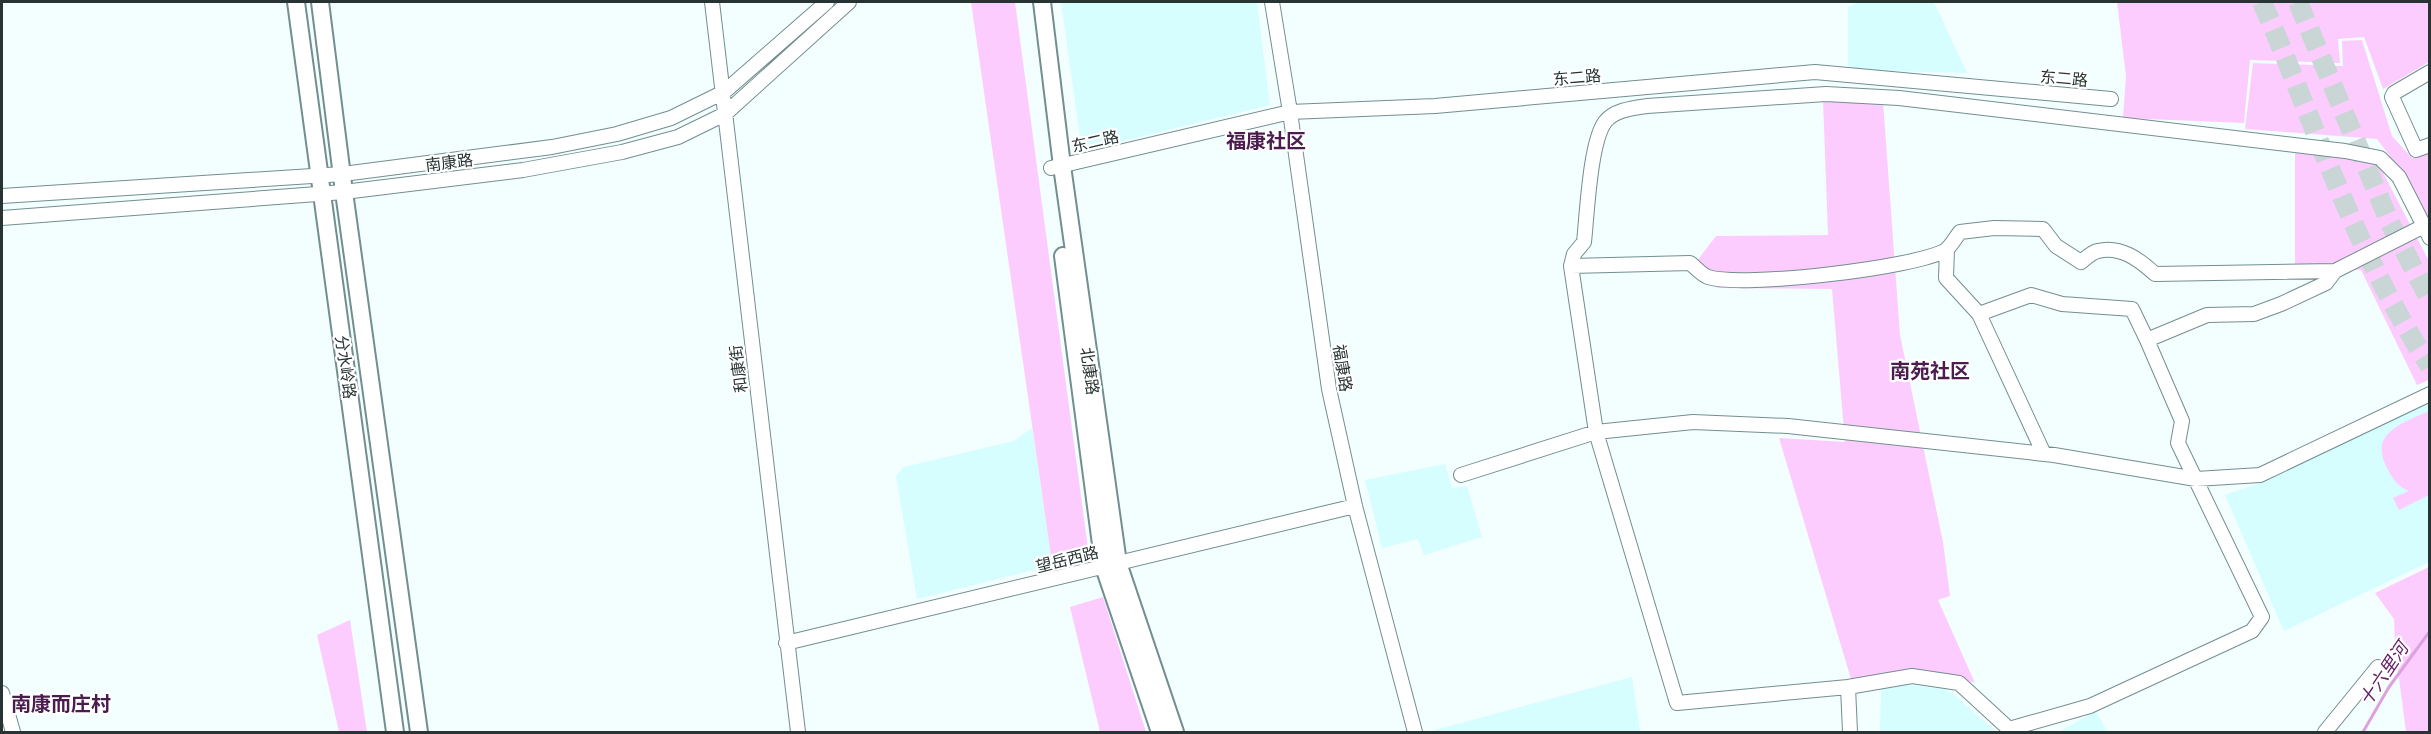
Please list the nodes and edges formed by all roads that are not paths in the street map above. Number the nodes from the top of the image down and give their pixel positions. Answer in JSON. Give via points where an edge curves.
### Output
{"nodes":[{"id":1,"x":296,"y":2,"type":"edge"},
{"id":2,"x":320,"y":2,"type":"edge"},
{"id":3,"x":712,"y":2,"type":"edge"},
{"id":4,"x":827,"y":2,"type":"edge"},
{"id":5,"x":849,"y":2,"type":"edge"},
{"id":6,"x":1031,"y":2,"type":"edge"},
{"id":7,"x":1042,"y":2,"type":"edge"},
{"id":8,"x":1272,"y":2,"type":"edge"},
{"id":9,"x":2430,"y":72,"type":"edge"},
{"id":10,"x":723,"y":92,"type":"junction"},
{"id":11,"x":2111,"y":99,"type":"dead end"},
{"id":12,"x":1290,"y":112,"type":"junction"},
{"id":13,"x":725,"y":114,"type":"junction"},
{"id":14,"x":2430,"y":145,"type":"edge"},
{"id":15,"x":1056,"y":167,"type":"junction"},
{"id":16,"x":343,"y":174,"type":"junction"},
{"id":17,"x":320,"y":175,"type":"junction"},
{"id":18,"x":344,"y":192,"type":"junction"},
{"id":19,"x":321,"y":194,"type":"junction"},
{"id":20,"x":2,"y":196,"type":"edge"},
{"id":21,"x":2,"y":218,"type":"edge"},
{"id":22,"x":2427,"y":232,"type":"edge"},
{"id":23,"x":1947,"y":249,"type":"junction"},
{"id":24,"x":1571,"y":266,"type":"junction"},
{"id":25,"x":2335,"y":271,"type":"junction"},
{"id":26,"x":1979,"y":314,"type":"junction"},
{"id":27,"x":2147,"y":340,"type":"junction"},
{"id":28,"x":2430,"y":394,"type":"edge"},
{"id":29,"x":1596,"y":432,"type":"junction"},
{"id":30,"x":2044,"y":454,"type":"junction"},
{"id":31,"x":1461,"y":475,"type":"dead end"},
{"id":32,"x":2196,"y":479,"type":"junction"},
{"id":33,"x":1355,"y":506,"type":"junction"},
{"id":34,"x":1111,"y":565,"type":"junction"},
{"id":35,"x":383,"y":631,"type":"junction"},
{"id":36,"x":406,"y":632,"type":"junction"},
{"id":37,"x":786,"y":643,"type":"junction"},
{"id":38,"x":2378,"y":667,"type":"dead end"},
{"id":39,"x":1848,"y":687,"type":"junction"},
{"id":40,"x":2,"y":693,"type":"edge"},
{"id":41,"x":13,"y":732,"type":"edge"},
{"id":42,"x":395,"y":732,"type":"edge"},
{"id":43,"x":419,"y":732,"type":"edge"},
{"id":44,"x":798,"y":732,"type":"edge"},
{"id":45,"x":1160,"y":732,"type":"edge"},
{"id":46,"x":1175,"y":732,"type":"edge"},
{"id":47,"x":1415,"y":732,"type":"edge"},
{"id":48,"x":1850,"y":732,"type":"edge"},
{"id":49,"x":2325,"y":732,"type":"edge"}],
"edges":[{"from":1,"to":17,"type":"main road","name":"分水岭路"},
{"from":2,"to":16,"type":"main road","name":"分水岭路"},
{"from":3,"to":10,"type":"street","name":"和康街"},
{"from":4,"to":10,"type":"street","name":"南康路"},
{"from":5,"to":13,"type":"street","name":"南康路"},
{"from":6,"to":15,"type":"main road","name":"北康路"},
{"from":7,"to":15,"type":"main road","name":"北康路"},
{"from":8,"to":12,"type":"street","name":"福康路"},
{"from":9,"to":14,"type":"street","via":[[2392,97],[2415,150]]},
{"from":10,"to":13,"type":"street","name":"和康街"},
{"from":10,"to":16,"type":"street","name":"南康路","via":[[671,118],[617,134],[552,147]]},
{"from":11,"to":12,"type":"street","name":"东二路","via":[[1815,72],[1436,106]]},
{"from":12,"to":15,"type":"street","name":"东二路"},
{"from":12,"to":33,"type":"street","name":"福康路","via":[[1329,389]]},
{"from":13,"to":18,"type":"street","name":"南康路","via":[[678,137],[622,152],[524,170]]},
{"from":13,"to":37,"type":"street","name":"和康街"},
{"from":15,"to":34,"type":"main road","name":"北康路"},
{"from":16,"to":17,"type":"street","name":"南康路"},
{"from":16,"to":18,"type":"main road","name":"分水岭路"},
{"from":17,"to":19,"type":"main road","name":"分水岭路"},
{"from":17,"to":20,"type":"street","name":"南康路"},
{"from":18,"to":19,"type":"street","name":"南康路"},
{"from":18,"to":36,"type":"main road","name":"分水岭路"},
{"from":19,"to":21,"type":"street","name":"南康路"},
{"from":19,"to":35,"type":"main road","name":"分水岭路"},
{"from":22,"to":24,"type":"street","via":[[2398,177],[2380,158],[1899,98],[1826,94],[1647,106],[1623,110],[1605,122],[1596,140],[1584,242],[1574,254]]},
{"from":22,"to":25,"type":"street"},
{"from":23,"to":24,"type":"street","via":[[1917,260],[1754,281],[1707,277],[1690,263]]},
{"from":23,"to":25,"type":"street","via":[[1960,232],[2043,229],[2056,246],[2081,262],[2097,250],[2123,252],[2155,274]]},
{"from":23,"to":26,"type":"street","via":[[1946,278]]},
{"from":24,"to":29,"type":"street"},
{"from":25,"to":27,"type":"street","via":[[2326,283],[2254,314],[2207,315]]},
{"from":26,"to":27,"type":"street","via":[[2031,295],[2062,304],[2132,309]]},
{"from":26,"to":30,"type":"street"},
{"from":27,"to":32,"type":"street","via":[[2182,421],[2178,443]]},
{"from":28,"to":32,"type":"street","via":[[2260,476]]},
{"from":29,"to":30,"type":"street","via":[[1693,422],[1788,426]]},
{"from":29,"to":31,"type":"street"},
{"from":29,"to":39,"type":"street","via":[[1677,703]]},
{"from":30,"to":32,"type":"street"},
{"from":32,"to":39,"type":"street","via":[[2262,617],[2252,632],[2091,706],[2009,729],[1959,683],[1912,676]]},
{"from":33,"to":34,"type":"street","name":"望岳西路"},
{"from":33,"to":47,"type":"street","name":"福康路"},
{"from":34,"to":37,"type":"street","name":"望岳西路"},
{"from":34,"to":45,"type":"main road","name":"北康路"},
{"from":34,"to":46,"type":"main road","name":"北康路"},
{"from":35,"to":36,"type":"street"},
{"from":35,"to":42,"type":"main road","name":"分水岭路"},
{"from":36,"to":43,"type":"main road","name":"分水岭路"},
{"from":37,"to":44,"type":"street","name":"和康街"},
{"from":38,"to":49,"type":"street"},
{"from":39,"to":48,"type":"street"},
{"from":40,"to":41,"type":"street"}]}
